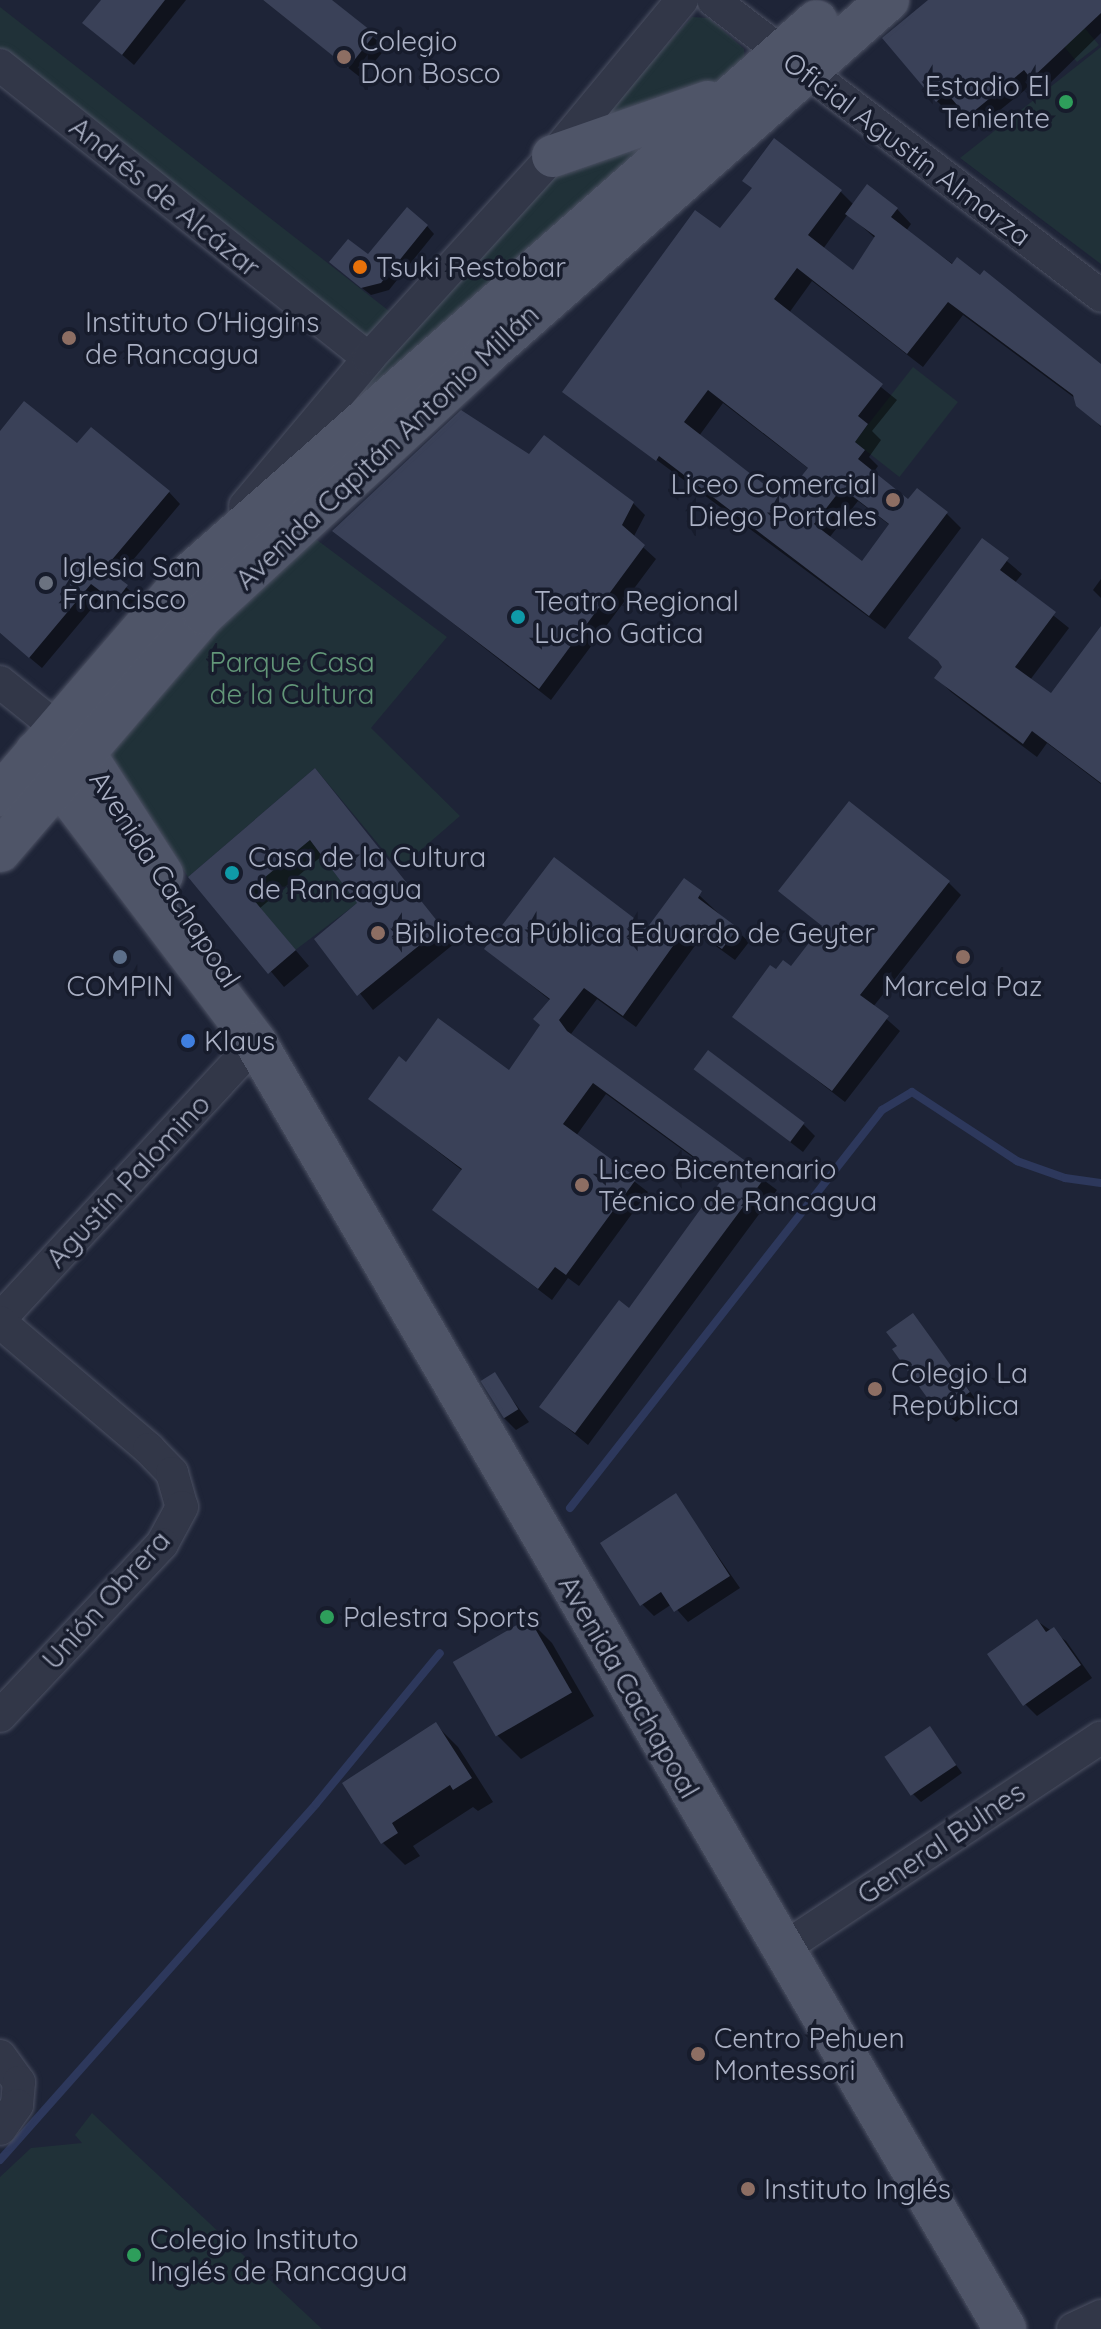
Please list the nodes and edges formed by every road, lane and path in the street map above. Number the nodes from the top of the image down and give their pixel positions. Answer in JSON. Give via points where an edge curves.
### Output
{"nodes":[{"id":1,"x":682,"y":0,"type":"edge"},
{"id":2,"x":713,"y":0,"type":"edge"},
{"id":3,"x":842,"y":0,"type":"edge"},
{"id":4,"x":888,"y":0,"type":"edge"},
{"id":5,"x":791,"y":62,"type":"junction"},
{"id":6,"x":0,"y":65,"type":"edge"},
{"id":7,"x":728,"y":95,"type":"junction"},
{"id":8,"x":553,"y":156,"type":"junction"},
{"id":9,"x":1101,"y":296,"type":"edge"},
{"id":10,"x":369,"y":358,"type":"junction"},
{"id":11,"x":189,"y":575,"type":"junction"},
{"id":12,"x":0,"y":682,"type":"edge"},
{"id":13,"x":59,"y":746,"type":"junction"},
{"id":14,"x":0,"y":795,"type":"edge"},
{"id":15,"x":0,"y":851,"type":"edge"},
{"id":16,"x":256,"y":1043,"type":"junction"},
{"id":17,"x":0,"y":1320,"type":"edge"},
{"id":18,"x":0,"y":1716,"type":"edge"},
{"id":19,"x":1101,"y":1737,"type":"edge"},
{"id":20,"x":781,"y":1950,"type":"junction"},
{"id":21,"x":0,"y":2056,"type":"edge"},
{"id":22,"x":0,"y":2129,"type":"edge"},
{"id":23,"x":1101,"y":2316,"type":"edge"},
{"id":24,"x":1005,"y":2329,"type":"edge"},
{"id":25,"x":1073,"y":2329,"type":"edge"}],
"edges":[{"from":1,"to":8,"type":"street","name":"Avenida Capitán Antonio Millán"},
{"from":2,"to":5,"type":"street","name":"Oficial Agustín Almarza"},
{"from":3,"to":5,"type":"main road"},
{"from":4,"to":5,"type":"main road"},
{"from":5,"to":7,"type":"main road","name":"Avenida Capitán Antonio Millán"},
{"from":5,"to":9,"type":"street","name":"Oficial Agustín Almarza"},
{"from":5,"to":13,"type":"main road","name":"Avenida Capitán Antonio Millán"},
{"from":6,"to":10,"type":"street","name":"Andrés de Alcázar"},
{"from":7,"to":8,"type":"main road"},
{"from":7,"to":11,"type":"main road","name":"Avenida Capitán Antonio Millán"},
{"from":8,"to":10,"type":"street","name":"Avenida Capitán Antonio Millán"},
{"from":10,"to":11,"type":"street","name":"Avenida Capitán Antonio Millán"},
{"from":11,"to":13,"type":"main road","name":"Avenida Capitán Antonio Millán"},
{"from":12,"to":13,"type":"street"},
{"from":13,"to":14,"type":"main road","name":"Avenida Capitán Antonio Millán"},
{"from":13,"to":15,"type":"main road","name":"Avenida Capitán Antonio Millán"},
{"from":13,"to":16,"type":"main road","name":"Avenida Cachapoal","via":[[257,1019]]},
{"from":16,"to":17,"type":"street","name":"Agustín Palomino"},
{"from":16,"to":20,"type":"main road","name":"Avenida Cachapoal"},
{"from":17,"to":18,"type":"street","name":"Unión Obrera","via":[[172,1473],[182,1507],[162,1544]]},
{"from":19,"to":20,"type":"street","name":"General Bulnes"},
{"from":20,"to":24,"type":"main road","name":"Avenida Cachapoal"},
{"from":21,"to":22,"type":"street","via":[[19,2082],[17,2105]]},
{"from":23,"to":25,"type":"street"}]}
